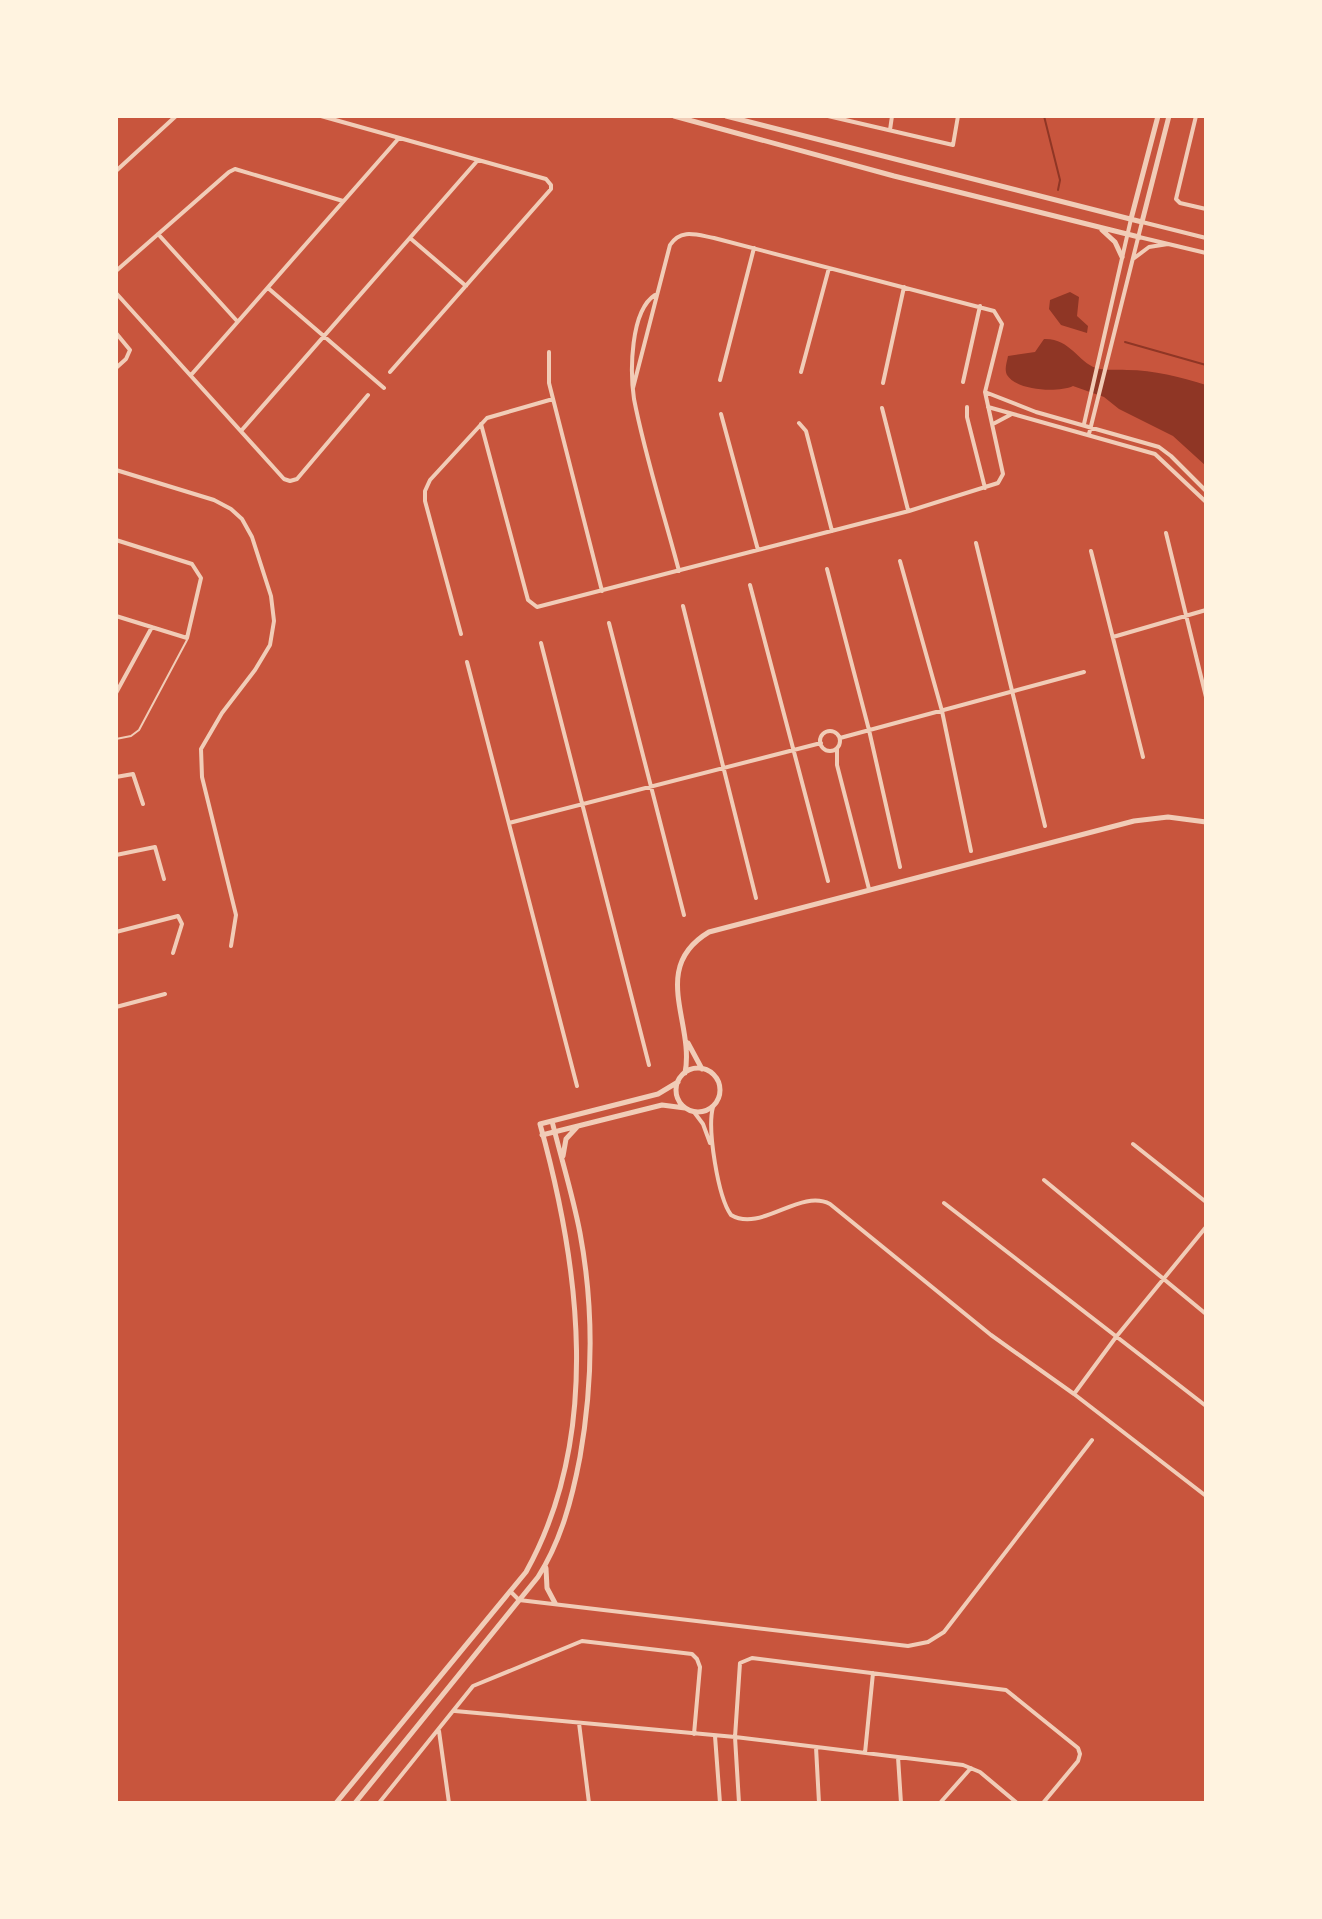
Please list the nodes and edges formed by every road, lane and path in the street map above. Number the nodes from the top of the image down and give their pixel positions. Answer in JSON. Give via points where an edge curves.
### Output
{"nodes":[{"id":1,"x":176,"y":116,"type":"edge"},
{"id":2,"x":321,"y":116,"type":"edge"},
{"id":3,"x":674,"y":116,"type":"edge"},
{"id":4,"x":726,"y":116,"type":"edge"},
{"id":5,"x":828,"y":116,"type":"edge"},
{"id":6,"x":892,"y":116,"type":"edge"},
{"id":7,"x":958,"y":116,"type":"edge"},
{"id":8,"x":1158,"y":116,"type":"edge"},
{"id":9,"x":1169,"y":116,"type":"edge"},
{"id":10,"x":1196,"y":116,"type":"edge"},
{"id":11,"x":890,"y":130,"type":"junction"},
{"id":12,"x":399,"y":138,"type":"junction"},
{"id":13,"x":478,"y":160,"type":"junction"},
{"id":14,"x":116,"y":171,"type":"edge"},
{"id":15,"x":343,"y":201,"type":"junction"},
{"id":16,"x":1206,"y":209,"type":"edge"},
{"id":17,"x":1131,"y":219,"type":"junction"},
{"id":18,"x":1142,"y":222,"type":"junction"},
{"id":19,"x":1098,"y":227,"type":"junction"},
{"id":20,"x":158,"y":234,"type":"junction"},
{"id":21,"x":1127,"y":234,"type":"junction"},
{"id":22,"x":1139,"y":237,"type":"junction"},
{"id":23,"x":1206,"y":238,"type":"edge"},
{"id":24,"x":409,"y":240,"type":"junction"},
{"id":25,"x":1170,"y":244,"type":"junction"},
{"id":26,"x":754,"y":248,"type":"junction"},
{"id":27,"x":1206,"y":253,"type":"edge"},
{"id":28,"x":1122,"y":257,"type":"junction"},
{"id":29,"x":1133,"y":259,"type":"junction"},
{"id":30,"x":829,"y":268,"type":"junction"},
{"id":31,"x":116,"y":271,"type":"edge"},
{"id":32,"x":466,"y":286,"type":"junction"},
{"id":33,"x":904,"y":287,"type":"junction"},
{"id":34,"x":268,"y":288,"type":"junction"},
{"id":35,"x":116,"y":293,"type":"edge"},
{"id":36,"x":657,"y":293,"type":"junction"},
{"id":37,"x":980,"y":306,"type":"junction"},
{"id":38,"x":238,"y":322,"type":"junction"},
{"id":39,"x":116,"y":333,"type":"edge"},
{"id":40,"x":323,"y":336,"type":"junction"},
{"id":41,"x":549,"y":352,"type":"dead end"},
{"id":42,"x":116,"y":368,"type":"edge"},
{"id":43,"x":390,"y":372,"type":"dead end"},
{"id":44,"x":801,"y":372,"type":"dead end"},
{"id":45,"x":191,"y":375,"type":"junction"},
{"id":46,"x":720,"y":380,"type":"dead end"},
{"id":47,"x":963,"y":382,"type":"dead end"},
{"id":48,"x":883,"y":383,"type":"dead end"},
{"id":49,"x":384,"y":388,"type":"dead end"},
{"id":50,"x":633,"y":388,"type":"junction"},
{"id":51,"x":985,"y":392,"type":"junction"},
{"id":52,"x":368,"y":395,"type":"dead end"},
{"id":53,"x":553,"y":399,"type":"junction"},
{"id":54,"x":967,"y":407,"type":"dead end"},
{"id":55,"x":988,"y":407,"type":"junction"},
{"id":56,"x":882,"y":408,"type":"dead end"},
{"id":57,"x":1036,"y":412,"type":"junction"},
{"id":58,"x":721,"y":414,"type":"dead end"},
{"id":59,"x":1012,"y":414,"type":"junction"},
{"id":60,"x":1033,"y":420,"type":"junction"},
{"id":61,"x":799,"y":423,"type":"dead end"},
{"id":62,"x":481,"y":424,"type":"junction"},
{"id":63,"x":1084,"y":424,"type":"junction"},
{"id":64,"x":993,"y":425,"type":"junction"},
{"id":65,"x":1091,"y":426,"type":"junction"},
{"id":66,"x":241,"y":431,"type":"junction"},
{"id":67,"x":1082,"y":433,"type":"junction"},
{"id":68,"x":1089,"y":434,"type":"junction"},
{"id":69,"x":116,"y":470,"type":"edge"},
{"id":70,"x":1192,"y":477,"type":"junction"},
{"id":71,"x":1187,"y":482,"type":"junction"},
{"id":72,"x":985,"y":488,"type":"junction"},
{"id":73,"x":1206,"y":491,"type":"edge"},
{"id":74,"x":1205,"y":501,"type":"edge"},
{"id":75,"x":909,"y":511,"type":"junction"},
{"id":76,"x":832,"y":531,"type":"junction"},
{"id":77,"x":1166,"y":533,"type":"dead end"},
{"id":78,"x":116,"y":540,"type":"edge"},
{"id":79,"x":976,"y":543,"type":"dead end"},
{"id":80,"x":758,"y":550,"type":"junction"},
{"id":81,"x":1091,"y":551,"type":"dead end"},
{"id":82,"x":900,"y":561,"type":"dead end"},
{"id":83,"x":827,"y":569,"type":"dead end"},
{"id":84,"x":679,"y":571,"type":"junction"},
{"id":85,"x":750,"y":585,"type":"dead end"},
{"id":86,"x":602,"y":591,"type":"junction"},
{"id":87,"x":683,"y":606,"type":"dead end"},
{"id":88,"x":1206,"y":610,"type":"edge"},
{"id":89,"x":116,"y":616,"type":"edge"},
{"id":90,"x":1185,"y":616,"type":"junction"},
{"id":91,"x":609,"y":623,"type":"dead end"},
{"id":92,"x":152,"y":627,"type":"junction"},
{"id":93,"x":461,"y":634,"type":"dead end"},
{"id":94,"x":1113,"y":637,"type":"junction"},
{"id":95,"x":187,"y":638,"type":"junction"},
{"id":96,"x":541,"y":643,"type":"dead end"},
{"id":97,"x":467,"y":662,"type":"dead end"},
{"id":98,"x":1084,"y":672,"type":"dead end"},
{"id":99,"x":1014,"y":691,"type":"junction"},
{"id":100,"x":116,"y":693,"type":"edge"},
{"id":101,"x":1206,"y":697,"type":"edge"},
{"id":102,"x":942,"y":711,"type":"junction"},
{"id":103,"x":869,"y":730,"type":"junction"},
{"id":104,"x":840,"y":738,"type":"junction"},
{"id":105,"x":116,"y":739,"type":"edge"},
{"id":106,"x":821,"y":743,"type":"junction"},
{"id":107,"x":837,"y":748,"type":"junction"},
{"id":108,"x":828,"y":750,"type":"junction"},
{"id":109,"x":795,"y":751,"type":"junction"},
{"id":110,"x":1143,"y":757,"type":"dead end"},
{"id":111,"x":837,"y":765,"type":"junction"},
{"id":112,"x":724,"y":769,"type":"junction"},
{"id":113,"x":116,"y":777,"type":"edge"},
{"id":114,"x":651,"y":787,"type":"junction"},
{"id":115,"x":143,"y":804,"type":"dead end"},
{"id":116,"x":582,"y":804,"type":"junction"},
{"id":117,"x":1206,"y":822,"type":"edge"},
{"id":118,"x":509,"y":823,"type":"junction"},
{"id":119,"x":1045,"y":826,"type":"dead end"},
{"id":120,"x":971,"y":851,"type":"dead end"},
{"id":121,"x":116,"y":855,"type":"edge"},
{"id":122,"x":900,"y":867,"type":"dead end"},
{"id":123,"x":164,"y":879,"type":"dead end"},
{"id":124,"x":828,"y":881,"type":"dead end"},
{"id":125,"x":869,"y":889,"type":"junction"},
{"id":126,"x":756,"y":898,"type":"dead end"},
{"id":127,"x":684,"y":915,"type":"dead end"},
{"id":128,"x":116,"y":932,"type":"edge"},
{"id":129,"x":231,"y":946,"type":"dead end"},
{"id":130,"x":173,"y":953,"type":"dead end"},
{"id":131,"x":165,"y":994,"type":"dead end"},
{"id":132,"x":116,"y":1007,"type":"edge"},
{"id":133,"x":685,"y":1035,"type":"junction"},
{"id":134,"x":649,"y":1065,"type":"dead end"},
{"id":135,"x":702,"y":1069,"type":"junction"},
{"id":136,"x":685,"y":1073,"type":"junction"},
{"id":137,"x":678,"y":1082,"type":"junction"},
{"id":138,"x":577,"y":1086,"type":"dead end"},
{"id":139,"x":713,"y":1107,"type":"junction"},
{"id":140,"x":685,"y":1108,"type":"junction"},
{"id":141,"x":694,"y":1112,"type":"junction"},
{"id":142,"x":552,"y":1121,"type":"junction"},
{"id":143,"x":578,"y":1126,"type":"junction"},
{"id":144,"x":555,"y":1132,"type":"junction"},
{"id":145,"x":542,"y":1135,"type":"junction"},
{"id":146,"x":1133,"y":1144,"type":"dead end"},
{"id":147,"x":712,"y":1149,"type":"junction"},
{"id":148,"x":562,"y":1163,"type":"junction"},
{"id":149,"x":1044,"y":1180,"type":"dead end"},
{"id":150,"x":1206,"y":1202,"type":"edge"},
{"id":151,"x":944,"y":1203,"type":"dead end"},
{"id":152,"x":1206,"y":1227,"type":"edge"},
{"id":153,"x":1165,"y":1281,"type":"junction"},
{"id":154,"x":1206,"y":1314,"type":"edge"},
{"id":155,"x":1116,"y":1337,"type":"junction"},
{"id":156,"x":1074,"y":1394,"type":"junction"},
{"id":157,"x":1206,"y":1406,"type":"edge"},
{"id":158,"x":1092,"y":1440,"type":"dead end"},
{"id":159,"x":1206,"y":1496,"type":"edge"},
{"id":160,"x":547,"y":1563,"type":"junction"},
{"id":161,"x":511,"y":1592,"type":"junction"},
{"id":162,"x":519,"y":1600,"type":"junction"},
{"id":163,"x":555,"y":1603,"type":"junction"},
{"id":164,"x":873,"y":1673,"type":"junction"},
{"id":165,"x":455,"y":1711,"type":"junction"},
{"id":166,"x":579,"y":1723,"type":"junction"},
{"id":167,"x":439,"y":1731,"type":"junction"},
{"id":168,"x":694,"y":1735,"type":"junction"},
{"id":169,"x":715,"y":1736,"type":"junction"},
{"id":170,"x":735,"y":1737,"type":"junction"},
{"id":171,"x":816,"y":1747,"type":"junction"},
{"id":172,"x":865,"y":1753,"type":"junction"},
{"id":173,"x":898,"y":1757,"type":"junction"},
{"id":174,"x":971,"y":1768,"type":"junction"},
{"id":175,"x":336,"y":1803,"type":"edge"},
{"id":176,"x":355,"y":1803,"type":"edge"},
{"id":177,"x":379,"y":1803,"type":"edge"},
{"id":178,"x":449,"y":1803,"type":"edge"},
{"id":179,"x":589,"y":1803,"type":"edge"},
{"id":180,"x":720,"y":1803,"type":"edge"},
{"id":181,"x":739,"y":1803,"type":"edge"},
{"id":182,"x":819,"y":1803,"type":"edge"},
{"id":183,"x":901,"y":1803,"type":"edge"},
{"id":184,"x":940,"y":1803,"type":"edge"},
{"id":185,"x":1017,"y":1803,"type":"edge"},
{"id":186,"x":1043,"y":1803,"type":"edge"}],
"edges":[{"from":1,"to":14,"type":"street"},
{"from":2,"to":12,"type":"street"},
{"from":3,"to":19,"type":"street"},
{"from":4,"to":17,"type":"street"},
{"from":5,"to":11,"type":"street"},
{"from":6,"to":11,"type":"street"},
{"from":7,"to":11,"type":"street","via":[[953,145]]},
{"from":8,"to":17,"type":"street"},
{"from":9,"to":18,"type":"street"},
{"from":10,"to":16,"type":"street","via":[[1176,199]]},
{"from":12,"to":13,"type":"street"},
{"from":12,"to":15,"type":"street"},
{"from":13,"to":24,"type":"street"},
{"from":13,"to":32,"type":"street","via":[[549,181],[551,189]]},
{"from":15,"to":20,"type":"street","via":[[235,169]]},
{"from":15,"to":34,"type":"street"},
{"from":17,"to":18,"type":"street"},
{"from":17,"to":21,"type":"street"},
{"from":18,"to":22,"type":"street"},
{"from":18,"to":23,"type":"street"},
{"from":19,"to":21,"type":"street"},
{"from":19,"to":28,"type":"street"},
{"from":20,"to":31,"type":"street"},
{"from":20,"to":38,"type":"street"},
{"from":21,"to":22,"type":"street"},
{"from":21,"to":28,"type":"street"},
{"from":22,"to":25,"type":"street"},
{"from":22,"to":29,"type":"street"},
{"from":24,"to":32,"type":"street"},
{"from":24,"to":40,"type":"street"},
{"from":25,"to":27,"type":"street"},
{"from":25,"to":29,"type":"street","via":[[1149,247]]},
{"from":26,"to":30,"type":"street"},
{"from":26,"to":36,"type":"street","via":[[681,235],[670,245]]},
{"from":26,"to":46,"type":"street"},
{"from":28,"to":63,"type":"street"},
{"from":29,"to":65,"type":"street"},
{"from":30,"to":33,"type":"street"},
{"from":30,"to":44,"type":"street"},
{"from":32,"to":43,"type":"street"},
{"from":33,"to":37,"type":"street"},
{"from":33,"to":48,"type":"street"},
{"from":34,"to":38,"type":"street"},
{"from":34,"to":40,"type":"street"},
{"from":35,"to":45,"type":"street"},
{"from":36,"to":50,"type":"street"},
{"from":36,"to":50,"type":"street","via":[[634,333]]},
{"from":37,"to":47,"type":"street"},
{"from":37,"to":51,"type":"street","via":[[994,311],[1002,324]]},
{"from":38,"to":45,"type":"street"},
{"from":39,"to":42,"type":"street","via":[[130,350]]},
{"from":40,"to":49,"type":"street"},
{"from":40,"to":66,"type":"street"},
{"from":41,"to":53,"type":"street"},
{"from":45,"to":66,"type":"street"},
{"from":50,"to":84,"type":"street"},
{"from":51,"to":55,"type":"street"},
{"from":51,"to":57,"type":"street"},
{"from":52,"to":66,"type":"street","via":[[290,481]]},
{"from":53,"to":62,"type":"street"},
{"from":53,"to":86,"type":"street"},
{"from":54,"to":72,"type":"street"},
{"from":55,"to":59,"type":"street"},
{"from":55,"to":64,"type":"street"},
{"from":56,"to":75,"type":"street"},
{"from":57,"to":60,"type":"street"},
{"from":57,"to":63,"type":"street"},
{"from":58,"to":80,"type":"street"},
{"from":59,"to":60,"type":"street"},
{"from":59,"to":64,"type":"street"},
{"from":60,"to":67,"type":"street"},
{"from":61,"to":76,"type":"street","via":[[806,431]]},
{"from":62,"to":86,"type":"street","via":[[528,600],[537,607]]},
{"from":62,"to":93,"type":"street","via":[[427,485],[425,501]]},
{"from":63,"to":65,"type":"street"},
{"from":63,"to":67,"type":"street"},
{"from":64,"to":72,"type":"street","via":[[1003,474],[998,483]]},
{"from":65,"to":68,"type":"street"},
{"from":65,"to":70,"type":"street","via":[[1159,447]]},
{"from":67,"to":68,"type":"street"},
{"from":68,"to":71,"type":"street","via":[[1155,454]]},
{"from":69,"to":129,"type":"street","via":[[231,509],[252,537],[271,596],[270,645],[201,749],[202,777],[236,915]]},
{"from":70,"to":71,"type":"street"},
{"from":70,"to":73,"type":"street"},
{"from":71,"to":74,"type":"street"},
{"from":72,"to":75,"type":"street"},
{"from":75,"to":76,"type":"street"},
{"from":76,"to":80,"type":"street"},
{"from":77,"to":90,"type":"street"},
{"from":78,"to":95,"type":"street","via":[[198,570],[201,578]]},
{"from":79,"to":99,"type":"street"},
{"from":80,"to":84,"type":"street"},
{"from":81,"to":94,"type":"street"},
{"from":82,"to":102,"type":"street"},
{"from":83,"to":103,"type":"street"},
{"from":84,"to":86,"type":"street"},
{"from":85,"to":109,"type":"street"},
{"from":87,"to":112,"type":"street"},
{"from":88,"to":90,"type":"street"},
{"from":89,"to":92,"type":"street"},
{"from":90,"to":94,"type":"street"},
{"from":90,"to":101,"type":"street"},
{"from":91,"to":114,"type":"street"},
{"from":92,"to":95,"type":"street"},
{"from":92,"to":100,"type":"street"},
{"from":94,"to":110,"type":"street"},
{"from":95,"to":105,"type":"lane","via":[[139,730]]},
{"from":96,"to":116,"type":"street"},
{"from":97,"to":118,"type":"street"},
{"from":98,"to":99,"type":"street"},
{"from":99,"to":102,"type":"street"},
{"from":99,"to":119,"type":"street"},
{"from":102,"to":103,"type":"street"},
{"from":102,"to":120,"type":"street"},
{"from":103,"to":104,"type":"street"},
{"from":103,"to":122,"type":"street"},
{"from":104,"to":106,"type":"street","via":[[829,731]]},
{"from":104,"to":107,"type":"street"},
{"from":106,"to":108,"type":"street"},
{"from":106,"to":109,"type":"street"},
{"from":107,"to":108,"type":"street"},
{"from":107,"to":111,"type":"street"},
{"from":108,"to":111,"type":"street"},
{"from":109,"to":112,"type":"street"},
{"from":109,"to":124,"type":"street"},
{"from":111,"to":125,"type":"street"},
{"from":112,"to":114,"type":"street"},
{"from":112,"to":126,"type":"street"},
{"from":113,"to":115,"type":"street","via":[[133,774]]},
{"from":114,"to":116,"type":"street"},
{"from":114,"to":127,"type":"street"},
{"from":116,"to":118,"type":"street"},
{"from":116,"to":134,"type":"street"},
{"from":117,"to":125,"type":"street","via":[[1168,817],[1134,821]]},
{"from":118,"to":138,"type":"street"},
{"from":121,"to":123,"type":"street","via":[[155,847]]},
{"from":125,"to":133,"type":"street","via":[[701,937],[677,976]]},
{"from":128,"to":130,"type":"street","via":[[178,916],[182,924]]},
{"from":131,"to":132,"type":"street"},
{"from":133,"to":135,"type":"street"},
{"from":133,"to":136,"type":"street"},
{"from":135,"to":136,"type":"street"},
{"from":135,"to":139,"type":"street","via":[[720,1085]]},
{"from":136,"to":137,"type":"street"},
{"from":137,"to":140,"type":"street"},
{"from":137,"to":142,"type":"street","via":[[658,1094]]},
{"from":139,"to":141,"type":"street"},
{"from":139,"to":147,"type":"street"},
{"from":140,"to":141,"type":"street"},
{"from":140,"to":143,"type":"street","via":[[662,1105]]},
{"from":141,"to":147,"type":"street"},
{"from":142,"to":144,"type":"street"},
{"from":142,"to":145,"type":"street","via":[[540,1124]]},
{"from":143,"to":144,"type":"street"},
{"from":143,"to":148,"type":"street","via":[[566,1139]]},
{"from":144,"to":145,"type":"street"},
{"from":144,"to":148,"type":"street"},
{"from":145,"to":161,"type":"street","via":[[572,1276],[575,1385],[559,1491],[534,1557]]},
{"from":146,"to":150,"type":"street"},
{"from":147,"to":156,"type":"street","via":[[725,1205],[735,1217],[747,1220],[825,1201],[991,1335]]},
{"from":148,"to":160,"type":"street","via":[[586,1272],[589,1387],[573,1493]]},
{"from":149,"to":153,"type":"street"},
{"from":151,"to":155,"type":"street"},
{"from":152,"to":153,"type":"street"},
{"from":153,"to":154,"type":"street"},
{"from":153,"to":155,"type":"street"},
{"from":155,"to":156,"type":"street"},
{"from":155,"to":157,"type":"street"},
{"from":156,"to":159,"type":"street"},
{"from":158,"to":163,"type":"street","via":[[965,1609],[928,1642],[908,1646]]},
{"from":160,"to":162,"type":"street"},
{"from":160,"to":163,"type":"street","via":[[547,1588]]},
{"from":161,"to":162,"type":"street"},
{"from":161,"to":175,"type":"street"},
{"from":162,"to":163,"type":"street"},
{"from":162,"to":176,"type":"street"},
{"from":164,"to":170,"type":"street","via":[[752,1658],[740,1663]]},
{"from":164,"to":172,"type":"street"},
{"from":164,"to":186,"type":"street","via":[[1006,1690],[1080,1754]]},
{"from":165,"to":166,"type":"street"},
{"from":165,"to":167,"type":"street"},
{"from":165,"to":168,"type":"street","via":[[473,1686],[582,1641],[692,1654],[700,1667]]},
{"from":166,"to":168,"type":"street"},
{"from":166,"to":179,"type":"street"},
{"from":167,"to":177,"type":"street"},
{"from":167,"to":178,"type":"street"},
{"from":168,"to":169,"type":"street"},
{"from":169,"to":170,"type":"street"},
{"from":169,"to":180,"type":"street"},
{"from":170,"to":171,"type":"street"},
{"from":170,"to":181,"type":"street"},
{"from":171,"to":172,"type":"street"},
{"from":171,"to":182,"type":"street"},
{"from":172,"to":173,"type":"street"},
{"from":173,"to":174,"type":"street"},
{"from":173,"to":183,"type":"street"},
{"from":174,"to":184,"type":"street"},
{"from":174,"to":185,"type":"street"}]}
